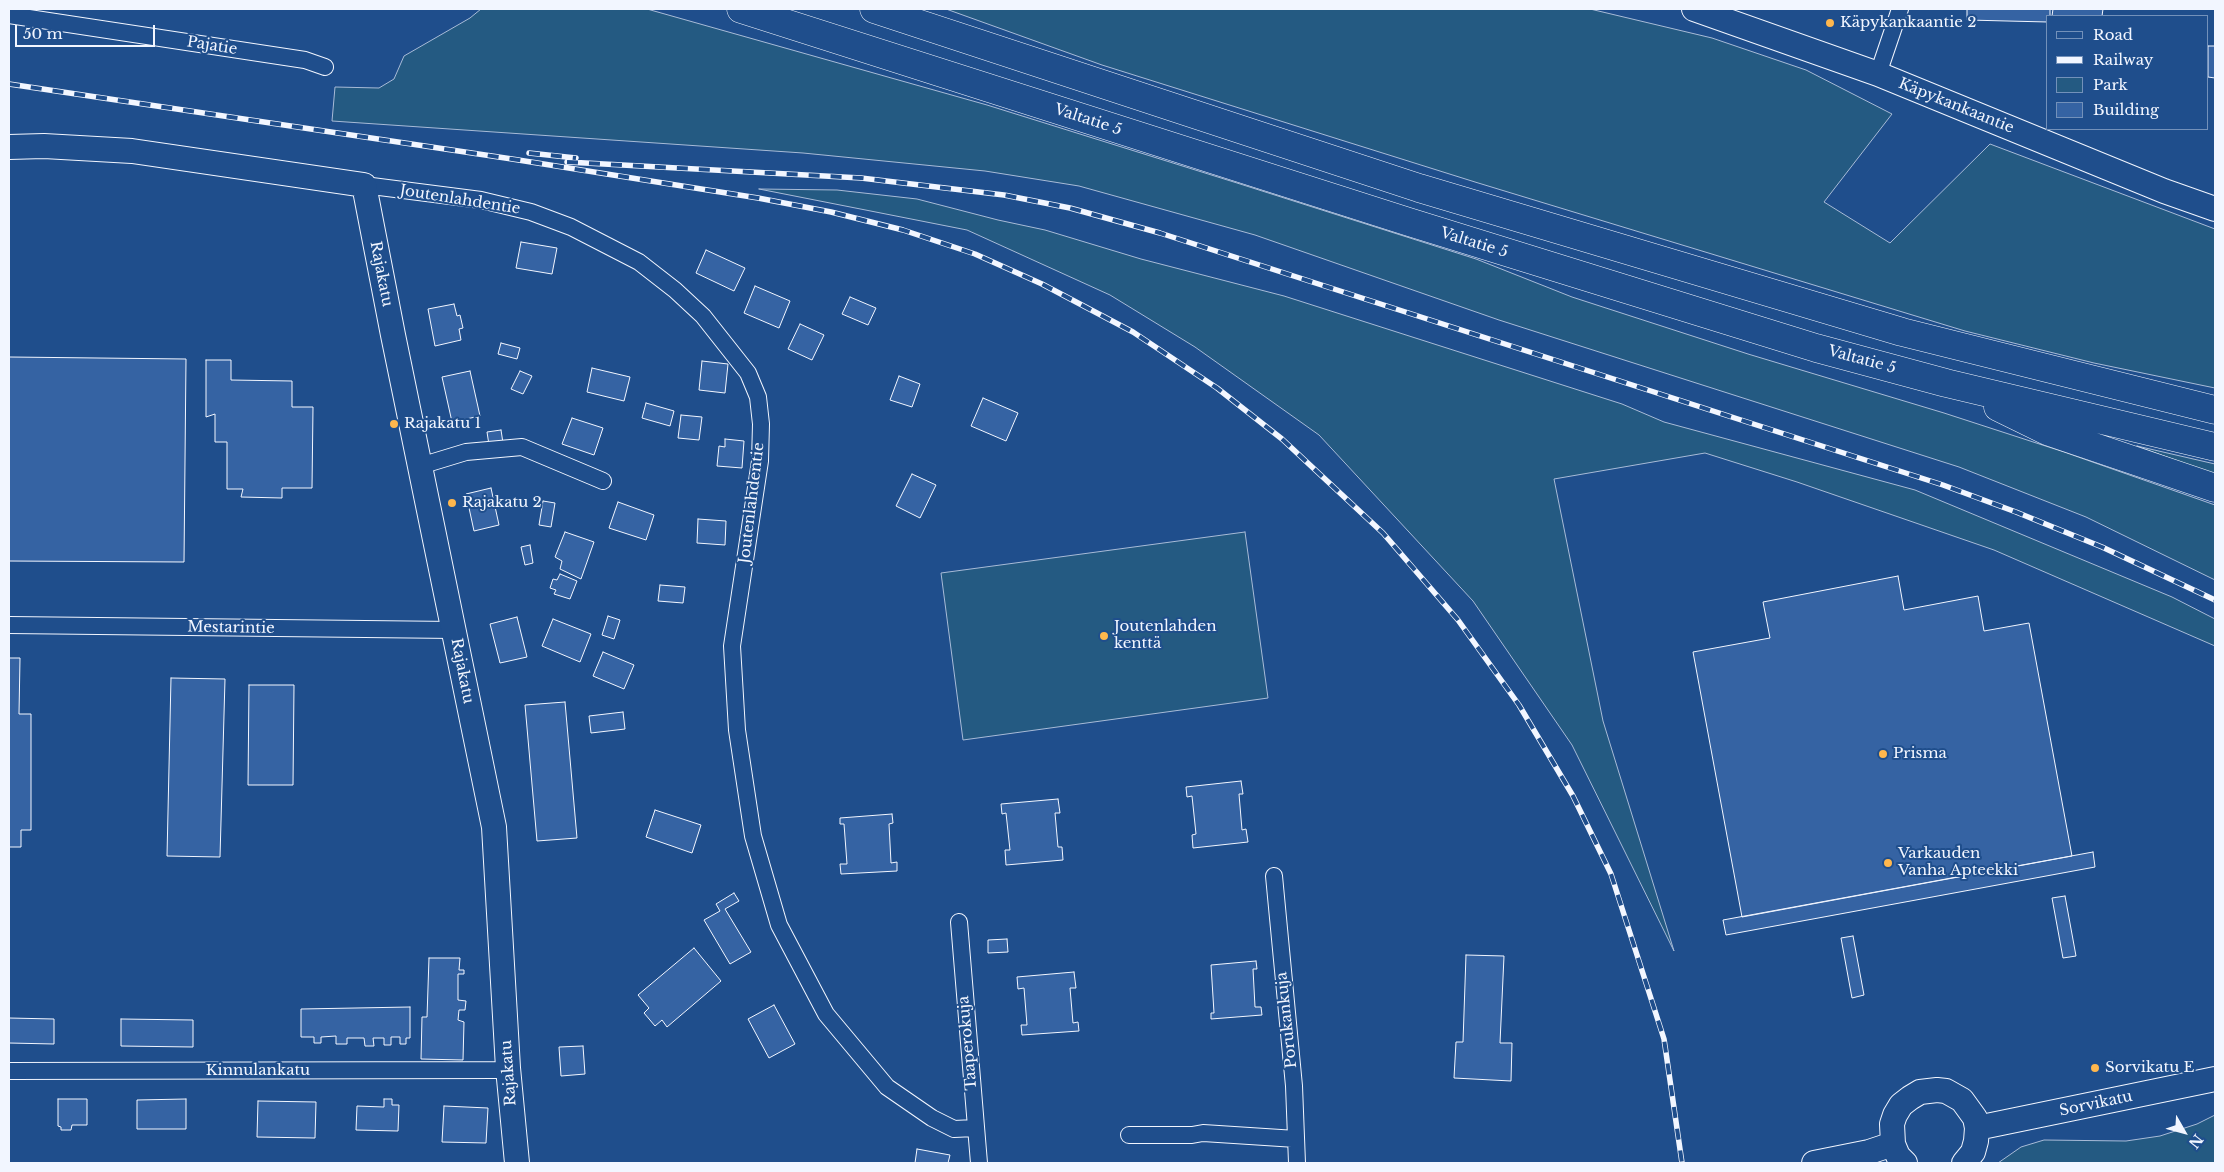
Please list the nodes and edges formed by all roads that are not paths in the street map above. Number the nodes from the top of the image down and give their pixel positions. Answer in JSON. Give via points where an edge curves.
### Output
{"nodes":[{"id":1,"x":741,"y":9,"type":"edge"},
{"id":2,"x":874,"y":9,"type":"edge"},
{"id":3,"x":1694,"y":9,"type":"edge"},
{"id":4,"x":1900,"y":9,"type":"edge"},
{"id":5,"x":9,"y":15,"type":"edge"},
{"id":6,"x":325,"y":67,"type":"dead end"},
{"id":7,"x":1878,"y":74,"type":"junction"},
{"id":8,"x":9,"y":147,"type":"edge"},
{"id":9,"x":364,"y":185,"type":"junction"},
{"id":10,"x":2215,"y":209,"type":"edge"},
{"id":11,"x":1946,"y":383,"type":"junction"},
{"id":12,"x":2215,"y":410,"type":"edge"},
{"id":13,"x":2215,"y":447,"type":"edge"},
{"id":14,"x":420,"y":466,"type":"junction"},
{"id":15,"x":603,"y":481,"type":"dead end"},
{"id":16,"x":2215,"y":488,"type":"edge"},
{"id":17,"x":9,"y":625,"type":"edge"},
{"id":18,"x":454,"y":630,"type":"junction"},
{"id":19,"x":1274,"y":876,"type":"dead end"},
{"id":20,"x":959,"y":922,"type":"dead end"},
{"id":21,"x":508,"y":1068,"type":"junction"},
{"id":22,"x":9,"y":1071,"type":"edge"},
{"id":23,"x":2215,"y":1079,"type":"edge"},
{"id":24,"x":975,"y":1128,"type":"junction"},
{"id":25,"x":1977,"y":1128,"type":"junction"},
{"id":26,"x":1129,"y":1135,"type":"dead end"},
{"id":27,"x":1296,"y":1139,"type":"junction"},
{"id":28,"x":1899,"y":1154,"type":"edge"},
{"id":29,"x":517,"y":1163,"type":"edge"},
{"id":30,"x":979,"y":1163,"type":"edge"},
{"id":31,"x":1297,"y":1163,"type":"edge"},
{"id":32,"x":1814,"y":1163,"type":"edge"},
{"id":33,"x":1964,"y":1163,"type":"edge"}],
"edges":[{"from":1,"to":11,"type":"highway","name":"Valtatie 5","via":[[1409,222],[1816,348]]},
{"from":2,"to":12,"type":"highway","via":[[1419,188],[1845,316]]},
{"from":3,"to":7,"type":"street","name":"Käpykankaantie"},
{"from":4,"to":7,"type":"street"},
{"from":5,"to":6,"type":"street","name":"Pajatie","via":[[305,60]]},
{"from":7,"to":10,"type":"street","name":"Käpykankaantie"},
{"from":8,"to":9,"type":"street","name":"Joutenlahdentie","via":[[132,151]]},
{"from":9,"to":14,"type":"street","name":"Rajakatu"},
{"from":9,"to":24,"type":"street","name":"Joutenlahdentie","via":[[482,200],[531,212],[571,227],[639,262],[675,290],[703,316],[748,373],[758,397],[760,461],[732,646],[736,730],[753,836],[779,925],[826,1014],[887,1087],[954,1129]]},
{"from":11,"to":13,"type":"highway","name":"Valtatie 5"},
{"from":11,"to":16,"type":"highway","via":[[2047,431]]},
{"from":14,"to":15,"type":"street","via":[[466,452],[522,447]]},
{"from":14,"to":18,"type":"street","name":"Rajakatu"},
{"from":17,"to":18,"type":"street","name":"Mestarintie"},
{"from":18,"to":21,"type":"street","name":"Rajakatu","via":[[494,827]]},
{"from":19,"to":27,"type":"street","name":"Porukankuja"},
{"from":20,"to":24,"type":"street","name":"Taaperokuja"},
{"from":21,"to":22,"type":"street","name":"Kinnulankatu"},
{"from":21,"to":29,"type":"street","name":"Rajakatu"},
{"from":23,"to":25,"type":"street","name":"Sorvikatu"},
{"from":24,"to":30,"type":"street","name":"Taaperokuja"},
{"from":25,"to":28,"type":"street","via":[[1972,1113],[1962,1100],[1946,1091],[1928,1090],[1901,1105],[1892,1124]]},
{"from":25,"to":33,"type":"street","via":[[1972,1152]]},
{"from":26,"to":27,"type":"street","via":[[1203,1133]]},
{"from":27,"to":31,"type":"street","name":"Porukankuja"},
{"from":28,"to":32,"type":"street","via":[[1869,1152]]}]}
